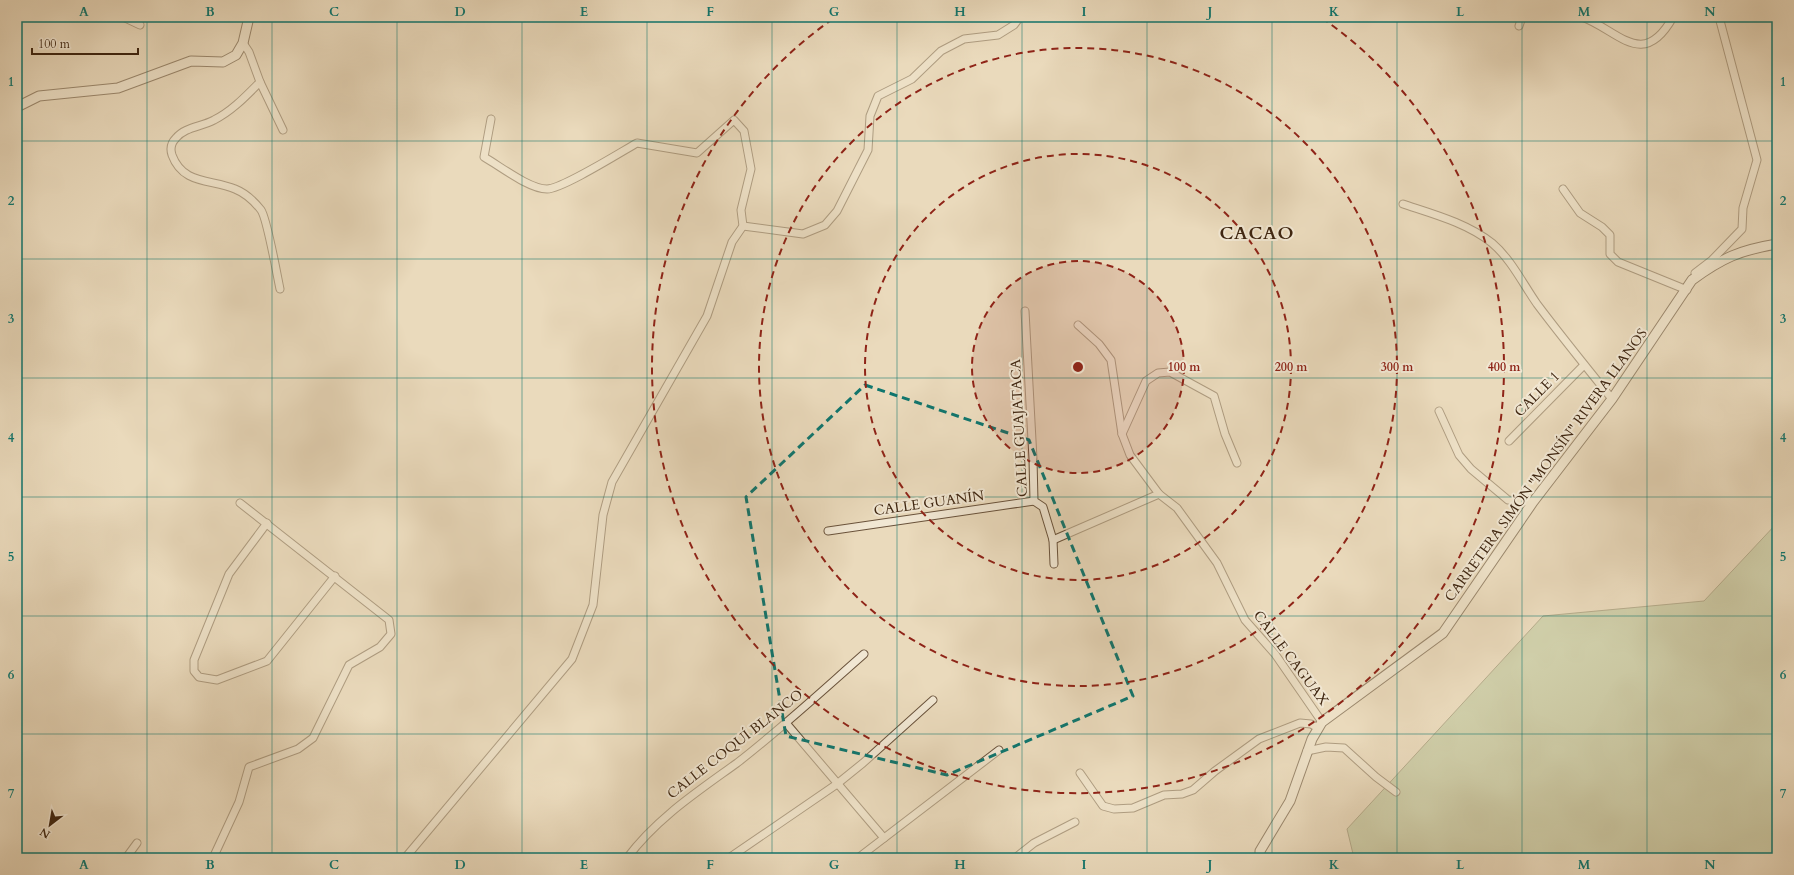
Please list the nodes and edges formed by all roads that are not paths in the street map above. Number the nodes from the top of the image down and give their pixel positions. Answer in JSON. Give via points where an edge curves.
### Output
{"nodes":[{"id":1,"x":123,"y":17,"type":"edge"},
{"id":2,"x":249,"y":17,"type":"edge"},
{"id":3,"x":1020,"y":17,"type":"edge"},
{"id":4,"x":1522,"y":17,"type":"edge"},
{"id":5,"x":1582,"y":17,"type":"edge"},
{"id":6,"x":1673,"y":17,"type":"edge"},
{"id":7,"x":1719,"y":17,"type":"edge"},
{"id":8,"x":140,"y":25,"type":"dead end"},
{"id":9,"x":1519,"y":26,"type":"dead end"},
{"id":10,"x":243,"y":43,"type":"junction"},
{"id":11,"x":260,"y":82,"type":"junction"},
{"id":12,"x":17,"y":107,"type":"edge"},
{"id":13,"x":491,"y":118,"type":"dead end"},
{"id":14,"x":283,"y":130,"type":"dead end"},
{"id":15,"x":1563,"y":189,"type":"dead end"},
{"id":16,"x":1403,"y":204,"type":"dead end"},
{"id":17,"x":743,"y":226,"type":"junction"},
{"id":18,"x":1777,"y":244,"type":"edge"},
{"id":19,"x":1694,"y":276,"type":"junction"},
{"id":20,"x":280,"y":289,"type":"dead end"},
{"id":21,"x":1687,"y":290,"type":"junction"},
{"id":22,"x":1025,"y":311,"type":"dead end"},
{"id":23,"x":1078,"y":325,"type":"dead end"},
{"id":24,"x":1584,"y":365,"type":"junction"},
{"id":25,"x":1612,"y":400,"type":"junction"},
{"id":26,"x":1439,"y":411,"type":"dead end"},
{"id":27,"x":1122,"y":434,"type":"junction"},
{"id":28,"x":1509,"y":441,"type":"dead end"},
{"id":29,"x":1237,"y":463,"type":"dead end"},
{"id":30,"x":1159,"y":494,"type":"junction"},
{"id":31,"x":1034,"y":501,"type":"junction"},
{"id":32,"x":1533,"y":502,"type":"junction"},
{"id":33,"x":240,"y":503,"type":"dead end"},
{"id":34,"x":267,"y":523,"type":"junction"},
{"id":35,"x":828,"y":531,"type":"dead end"},
{"id":36,"x":1053,"y":540,"type":"junction"},
{"id":37,"x":1054,"y":564,"type":"dead end"},
{"id":38,"x":335,"y":576,"type":"junction"},
{"id":39,"x":864,"y":654,"type":"dead end"},
{"id":40,"x":933,"y":700,"type":"dead end"},
{"id":41,"x":786,"y":723,"type":"junction"},
{"id":42,"x":1320,"y":725,"type":"junction"},
{"id":43,"x":999,"y":750,"type":"dead end"},
{"id":44,"x":1307,"y":751,"type":"junction"},
{"id":45,"x":1080,"y":773,"type":"dead end"},
{"id":46,"x":837,"y":784,"type":"junction"},
{"id":47,"x":1396,"y":792,"type":"dead end"},
{"id":48,"x":1075,"y":822,"type":"dead end"},
{"id":49,"x":884,"y":838,"type":"junction"},
{"id":50,"x":137,"y":842,"type":"dead end"},
{"id":51,"x":126,"y":858,"type":"edge"},
{"id":52,"x":213,"y":858,"type":"edge"},
{"id":53,"x":405,"y":858,"type":"edge"},
{"id":54,"x":627,"y":858,"type":"edge"},
{"id":55,"x":730,"y":858,"type":"edge"},
{"id":56,"x":858,"y":858,"type":"edge"},
{"id":57,"x":1015,"y":858,"type":"edge"},
{"id":58,"x":1260,"y":858,"type":"edge"}],
"edges":[{"from":1,"to":8,"type":"street"},
{"from":2,"to":10,"type":"street"},
{"from":3,"to":17,"type":"street","via":[[1014,25],[998,35],[964,39],[941,50],[912,79],[878,96],[870,116],[868,150],[837,211],[825,225],[803,234]]},
{"from":4,"to":9,"type":"street"},
{"from":5,"to":6,"type":"street","via":[[1625,41],[1646,44],[1665,31]]},
{"from":7,"to":19,"type":"street","via":[[1757,160],[1743,208],[1742,229]]},
{"from":10,"to":11,"type":"street"},
{"from":10,"to":12,"type":"street","via":[[236,55],[223,62],[191,61],[118,88],[39,96]]},
{"from":11,"to":14,"type":"street"},
{"from":11,"to":20,"type":"street","via":[[226,113],[213,121],[190,128],[177,137],[172,144],[171,152],[184,174],[236,189],[246,194],[262,212]]},
{"from":13,"to":17,"type":"street","via":[[484,157],[532,186],[547,189],[560,185],[637,143],[697,153],[734,120],[744,131],[751,170],[741,210]]},
{"from":15,"to":21,"type":"street","via":[[1580,213],[1610,234],[1610,254],[1618,262]]},
{"from":16,"to":24,"type":"street","via":[[1445,218],[1492,244],[1512,266]]},
{"from":17,"to":53,"type":"street","via":[[732,242],[707,316],[612,482],[604,515],[592,605],[572,659]]},
{"from":18,"to":19,"type":"street","name":"CARRETERA SIMÓN \"MONSÍN\" RIVERA LLANOS","via":[[1736,253]]},
{"from":19,"to":21,"type":"street","name":"CARRETERA SIMÓN \"MONSÍN\" RIVERA LLANOS"},
{"from":21,"to":25,"type":"street","name":"CARRETERA SIMÓN \"MONSÍN\" RIVERA LLANOS"},
{"from":22,"to":31,"type":"street","name":"CALLE GUAJATACA"},
{"from":23,"to":27,"type":"street","name":"CALLE CAGUAX","via":[[1099,344],[1111,360]]},
{"from":24,"to":25,"type":"street"},
{"from":24,"to":28,"type":"street","name":"CALLE 1"},
{"from":25,"to":32,"type":"street","name":"CARRETERA SIMÓN \"MONSÍN\" RIVERA LLANOS"},
{"from":26,"to":32,"type":"street","via":[[1459,455],[1471,469],[1508,500]]},
{"from":27,"to":29,"type":"street","via":[[1146,381],[1158,372],[1170,372],[1214,396]]},
{"from":27,"to":30,"type":"street","name":"CALLE CAGUAX","via":[[1130,455]]},
{"from":30,"to":36,"type":"street"},
{"from":30,"to":42,"type":"street","name":"CALLE CAGUAX","via":[[1177,508],[1217,563],[1245,620],[1275,654]]},
{"from":31,"to":35,"type":"street","name":"CALLE GUANÍN"},
{"from":31,"to":36,"type":"street","name":"CALLE GUAJATACA","via":[[1043,507]]},
{"from":32,"to":42,"type":"street","name":"CARRETERA SIMÓN \"MONSÍN\" RIVERA LLANOS","via":[[1443,633]]},
{"from":33,"to":34,"type":"street"},
{"from":34,"to":38,"type":"street"},
{"from":34,"to":38,"type":"street","via":[[229,574],[194,660],[194,671],[199,677],[217,680],[267,661]]},
{"from":36,"to":37,"type":"street","name":"CALLE GUAJATACA"},
{"from":38,"to":52,"type":"street","via":[[389,620],[391,634],[380,647],[349,664],[314,738],[298,749],[249,766],[239,802]]},
{"from":39,"to":41,"type":"street","name":"CALLE COQUÍ BLANCO"},
{"from":40,"to":46,"type":"street"},
{"from":41,"to":46,"type":"street"},
{"from":41,"to":54,"type":"street","name":"CALLE COQUÍ BLANCO","via":[[663,818],[641,839]]},
{"from":42,"to":44,"type":"street","name":"CARRETERA SIMÓN \"MONSÍN\" RIVERA LLANOS"},
{"from":42,"to":45,"type":"street","via":[[1300,722],[1259,740],[1214,771],[1193,790],[1182,794],[1164,795],[1133,808],[1114,809],[1103,806]]},
{"from":43,"to":49,"type":"street"},
{"from":44,"to":47,"type":"street","via":[[1326,747],[1344,748]]},
{"from":44,"to":58,"type":"street","name":"CARRETERA SIMÓN \"MONSÍN\" RIVERA LLANOS","via":[[1290,801],[1260,851]]},
{"from":46,"to":49,"type":"street"},
{"from":46,"to":55,"type":"street"},
{"from":48,"to":57,"type":"street","via":[[1034,843]]},
{"from":49,"to":56,"type":"street"},
{"from":50,"to":51,"type":"street"}]}
